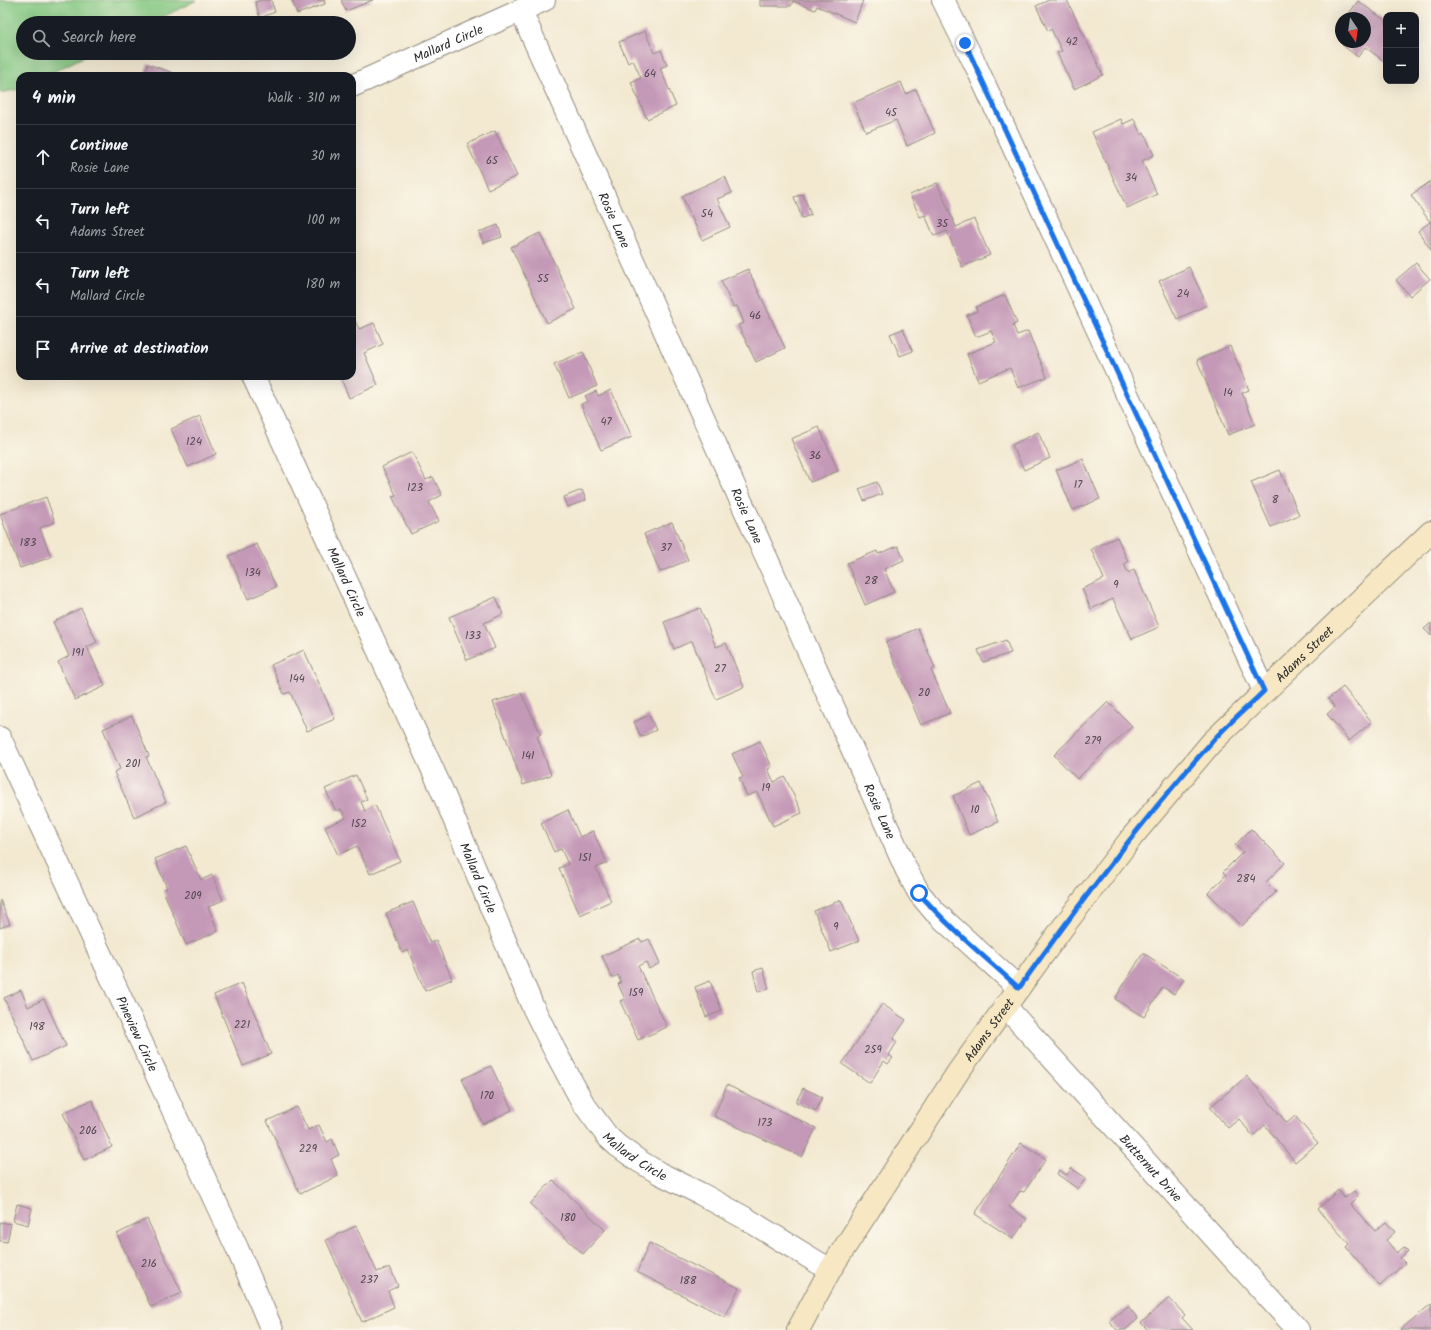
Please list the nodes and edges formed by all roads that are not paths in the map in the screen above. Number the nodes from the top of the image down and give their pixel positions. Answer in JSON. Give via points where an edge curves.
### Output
{"nodes":[{"id":1,"x":544,"y":0,"type":"edge"},
{"id":2,"x":943,"y":0,"type":"edge"},
{"id":3,"x":521,"y":11,"type":"junction"},
{"id":4,"x":356,"y":84,"type":"edge"},
{"id":5,"x":255,"y":380,"type":"edge"},
{"id":6,"x":1431,"y":532,"type":"edge"},
{"id":7,"x":1264,"y":691,"type":"junction"},
{"id":8,"x":0,"y":738,"type":"edge"},
{"id":9,"x":1019,"y":988,"type":"junction"},
{"id":10,"x":1005,"y":1006,"type":"junction"},
{"id":11,"x":830,"y":1270,"type":"junction"},
{"id":12,"x":272,"y":1330,"type":"edge"},
{"id":13,"x":798,"y":1330,"type":"edge"},
{"id":14,"x":1298,"y":1330,"type":"edge"}],
"edges":[{"from":1,"to":3,"type":"street","name":"Mallard Circle"},
{"from":2,"to":7,"type":"street"},
{"from":3,"to":4,"type":"street","name":"Mallard Circle"},
{"from":3,"to":9,"type":"street","name":"Rosie Lane","via":[[907,871],[919,893],[934,911]]},
{"from":5,"to":11,"type":"street","name":"Mallard Circle","via":[[441,788],[532,1005],[583,1103],[608,1137],[639,1161],[720,1204]]},
{"from":6,"to":7,"type":"street","name":"Adams Street"},
{"from":7,"to":9,"type":"street","name":"Adams Street","via":[[1211,743],[1132,837]]},
{"from":8,"to":12,"type":"street","name":"Pineview Circle","via":[[237,1248]]},
{"from":9,"to":10,"type":"street","name":"Adams Street"},
{"from":10,"to":11,"type":"street","name":"Adams Street","via":[[958,1072]]},
{"from":10,"to":14,"type":"street","name":"Butternut Drive"},
{"from":11,"to":13,"type":"street","name":"Adams Street"}]}
